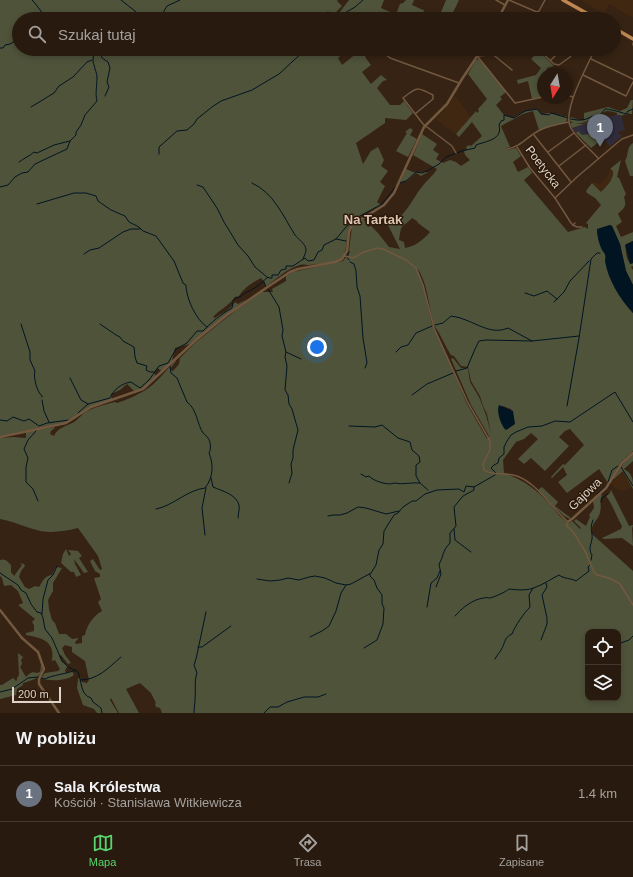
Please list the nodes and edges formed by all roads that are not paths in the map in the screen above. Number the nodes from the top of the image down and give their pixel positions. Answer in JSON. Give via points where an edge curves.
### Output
{"nodes":[{"id":1,"x":496,"y":0,"type":"edge"},
{"id":2,"x":508,"y":0,"type":"edge"},
{"id":3,"x":545,"y":0,"type":"edge"},
{"id":4,"x":563,"y":0,"type":"edge"},
{"id":5,"x":505,"y":5,"type":"junction"},
{"id":6,"x":501,"y":12,"type":"edge"},
{"id":7,"x":585,"y":12,"type":"edge"},
{"id":8,"x":621,"y":32,"type":"edge"},
{"id":9,"x":632,"y":38,"type":"edge"},
{"id":10,"x":388,"y":56,"type":"edge"},
{"id":11,"x":478,"y":56,"type":"junction"},
{"id":12,"x":484,"y":56,"type":"edge"},
{"id":13,"x":495,"y":56,"type":"edge"},
{"id":14,"x":546,"y":56,"type":"edge"},
{"id":15,"x":555,"y":56,"type":"edge"},
{"id":16,"x":571,"y":56,"type":"edge"},
{"id":17,"x":592,"y":56,"type":"edge"},
{"id":18,"x":591,"y":59,"type":"junction"},
{"id":19,"x":550,"y":60,"type":"junction"},
{"id":20,"x":512,"y":70,"type":"dead end"},
{"id":21,"x":583,"y":76,"type":"junction"},
{"id":22,"x":633,"y":79,"type":"edge"},
{"id":23,"x":633,"y":82,"type":"edge"},
{"id":24,"x":459,"y":84,"type":"junction"},
{"id":25,"x":573,"y":97,"type":"edge"},
{"id":26,"x":537,"y":98,"type":"edge"},
{"id":27,"x":572,"y":104,"type":"edge"},
{"id":28,"x":415,"y":114,"type":"junction"},
{"id":29,"x":569,"y":122,"type":"junction"},
{"id":30,"x":425,"y":126,"type":"junction"},
{"id":31,"x":574,"y":132,"type":"junction"},
{"id":32,"x":534,"y":134,"type":"junction"},
{"id":33,"x":633,"y":135,"type":"edge"},
{"id":34,"x":586,"y":145,"type":"junction"},
{"id":35,"x":517,"y":147,"type":"junction"},
{"id":36,"x":507,"y":149,"type":"dead end"},
{"id":37,"x":548,"y":152,"type":"junction"},
{"id":38,"x":456,"y":153,"type":"dead end"},
{"id":39,"x":598,"y":158,"type":"junction"},
{"id":40,"x":559,"y":166,"type":"junction"},
{"id":41,"x":571,"y":182,"type":"junction"},
{"id":42,"x":555,"y":198,"type":"junction"},
{"id":43,"x":575,"y":223,"type":"dead end"},
{"id":44,"x":573,"y":225,"type":"junction"},
{"id":45,"x":582,"y":227,"type":"dead end"},
{"id":46,"x":345,"y":256,"type":"junction"},
{"id":47,"x":0,"y":437,"type":"edge"},
{"id":48,"x":633,"y":453,"type":"edge"},
{"id":49,"x":569,"y":521,"type":"junction"},
{"id":50,"x":633,"y":605,"type":"edge"},
{"id":51,"x":0,"y":610,"type":"edge"},
{"id":52,"x":59,"y":713,"type":"edge"}],
"edges":[{"from":1,"to":5,"type":"street"},
{"from":2,"to":3,"type":"street","via":[[537,12]]},
{"from":2,"to":5,"type":"street"},
{"from":4,"to":7,"type":"main road"},
{"from":5,"to":6,"type":"street"},
{"from":8,"to":9,"type":"main road"},
{"from":10,"to":24,"type":"street"},
{"from":11,"to":12,"type":"street"},
{"from":11,"to":24,"type":"street"},
{"from":11,"to":26,"type":"street","via":[[515,103]]},
{"from":13,"to":20,"type":"street"},
{"from":14,"to":19,"type":"street"},
{"from":15,"to":19,"type":"street"},
{"from":16,"to":19,"type":"street","via":[[561,64],[554,64]]},
{"from":17,"to":18,"type":"street"},
{"from":18,"to":21,"type":"street"},
{"from":18,"to":22,"type":"street"},
{"from":21,"to":23,"type":"street","via":[[626,96]]},
{"from":21,"to":25,"type":"street"},
{"from":24,"to":30,"type":"street","via":[[447,104]]},
{"from":27,"to":29,"type":"street"},
{"from":28,"to":28,"type":"street","via":[[432,100],[433,95],[417,88],[402,98]]},
{"from":28,"to":30,"type":"street"},
{"from":29,"to":31,"type":"street"},
{"from":29,"to":32,"type":"street"},
{"from":30,"to":38,"type":"street","via":[[452,146]]},
{"from":30,"to":46,"type":"street","via":[[394,192],[384,205],[352,226]]},
{"from":31,"to":34,"type":"street"},
{"from":31,"to":37,"type":"street"},
{"from":32,"to":35,"type":"street"},
{"from":32,"to":37,"type":"street"},
{"from":33,"to":39,"type":"street","via":[[622,139]]},
{"from":34,"to":39,"type":"street"},
{"from":34,"to":40,"type":"street"},
{"from":35,"to":36,"type":"street"},
{"from":35,"to":42,"type":"street","name":"Poetycka","via":[[530,168]]},
{"from":37,"to":40,"type":"street"},
{"from":39,"to":41,"type":"street"},
{"from":40,"to":41,"type":"street"},
{"from":41,"to":42,"type":"street"},
{"from":42,"to":44,"type":"street","name":"Poetycka"},
{"from":43,"to":44,"type":"street"},
{"from":44,"to":45,"type":"street"},
{"from":46,"to":47,"type":"street","via":[[335,262],[290,272],[227,315],[143,389],[91,407],[66,423]]},
{"from":46,"to":49,"type":"street","name":"Gajowa","via":[[353,258],[378,248],[406,260],[416,268],[434,328],[466,399],[490,442],[490,450],[483,462],[483,468],[490,473],[505,473],[520,478],[534,487]]},
{"from":48,"to":49,"type":"street","name":"Gajowa","via":[[622,463],[606,488]]},
{"from":49,"to":50,"type":"street","via":[[566,525],[574,533],[594,572],[620,584]]},
{"from":51,"to":52,"type":"street","via":[[22,638],[38,652],[44,669],[39,684]]}]}
